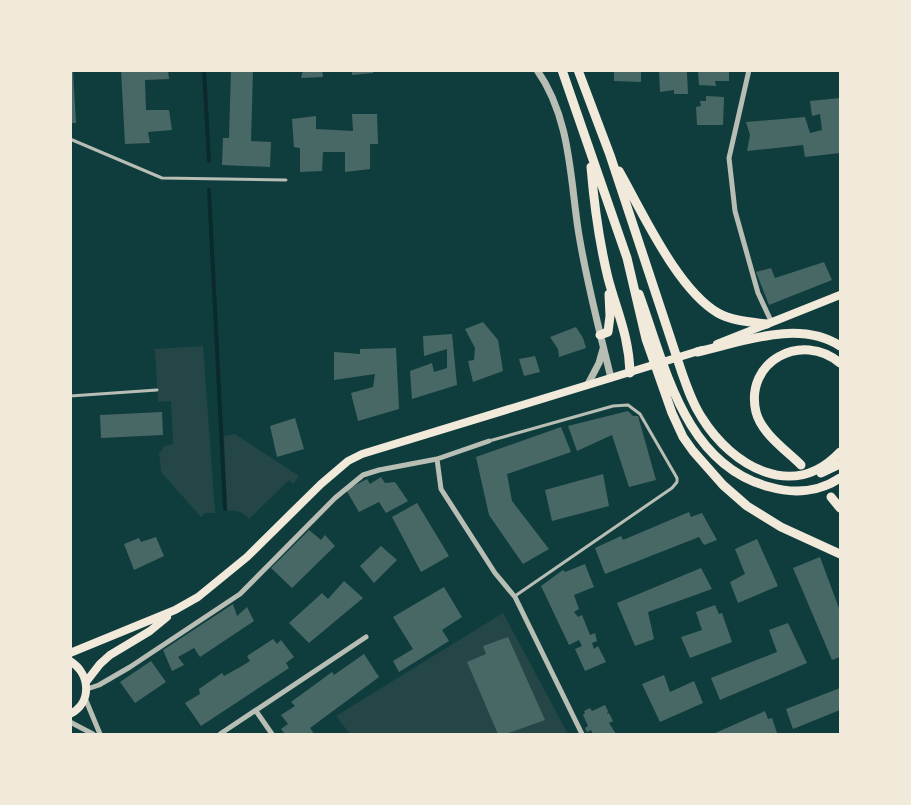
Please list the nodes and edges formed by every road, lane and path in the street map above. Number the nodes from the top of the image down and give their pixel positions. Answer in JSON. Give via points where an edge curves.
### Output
{"nodes":[{"id":1,"x":537,"y":70,"type":"edge"},
{"id":2,"x":562,"y":70,"type":"edge"},
{"id":3,"x":579,"y":70,"type":"edge"},
{"id":4,"x":749,"y":70,"type":"edge"},
{"id":5,"x":70,"y":139,"type":"edge"},
{"id":6,"x":590,"y":153,"type":"junction"},
{"id":7,"x":610,"y":155,"type":"junction"},
{"id":8,"x":286,"y":180,"type":"dead end"},
{"id":9,"x":609,"y":279,"type":"junction"},
{"id":10,"x":840,"y":295,"type":"edge"},
{"id":11,"x":770,"y":324,"type":"junction"},
{"id":12,"x":600,"y":335,"type":"junction"},
{"id":13,"x":603,"y":346,"type":"junction"},
{"id":14,"x":840,"y":346,"type":"edge"},
{"id":15,"x":697,"y":352,"type":"junction"},
{"id":16,"x":840,"y":363,"type":"edge"},
{"id":17,"x":630,"y":373,"type":"junction"},
{"id":18,"x":664,"y":377,"type":"junction"},
{"id":19,"x":611,"y":378,"type":"junction"},
{"id":20,"x":588,"y":384,"type":"junction"},
{"id":21,"x":158,"y":390,"type":"dead end"},
{"id":22,"x":70,"y":396,"type":"edge"},
{"id":23,"x":489,"y":441,"type":"joint"},
{"id":24,"x":840,"y":452,"type":"edge"},
{"id":25,"x":436,"y":459,"type":"junction"},
{"id":26,"x":840,"y":464,"type":"edge"},
{"id":27,"x":801,"y":465,"type":"dead end"},
{"id":28,"x":807,"y":475,"type":"junction"},
{"id":29,"x":840,"y":478,"type":"edge"},
{"id":30,"x":831,"y":497,"type":"dead end"},
{"id":31,"x":840,"y":508,"type":"edge"},
{"id":32,"x":840,"y":554,"type":"edge"},
{"id":33,"x":515,"y":597,"type":"junction"},
{"id":34,"x":175,"y":610,"type":"junction"},
{"id":35,"x":366,"y":637,"type":"dead end"},
{"id":36,"x":70,"y":653,"type":"edge"},
{"id":37,"x":70,"y":662,"type":"edge"},
{"id":38,"x":86,"y":689,"type":"junction"},
{"id":39,"x":255,"y":711,"type":"junction"},
{"id":40,"x":70,"y":714,"type":"edge"},
{"id":41,"x":70,"y":722,"type":"edge"},
{"id":42,"x":93,"y":735,"type":"edge"},
{"id":43,"x":100,"y":735,"type":"edge"},
{"id":44,"x":220,"y":735,"type":"edge"},
{"id":45,"x":272,"y":735,"type":"edge"},
{"id":46,"x":582,"y":735,"type":"edge"}],
"edges":[{"from":1,"to":12,"type":"street","via":[[555,102],[569,150],[578,229]]},
{"from":2,"to":6,"type":"highway"},
{"from":3,"to":7,"type":"highway"},
{"from":4,"to":11,"type":"street","via":[[729,158],[735,211]]},
{"from":5,"to":8,"type":"lane","via":[[162,178]]},
{"from":6,"to":9,"type":"highway","via":[[599,234]]},
{"from":6,"to":18,"type":"highway"},
{"from":7,"to":11,"type":"highway","via":[[689,288],[718,313]]},
{"from":7,"to":28,"type":"highway","via":[[681,370],[702,418],[726,446],[758,469],[779,476]]},
{"from":9,"to":12,"type":"highway","via":[[608,332]]},
{"from":9,"to":17,"type":"highway","via":[[627,340]]},
{"from":10,"to":11,"type":"main road"},
{"from":11,"to":15,"type":"main road"},
{"from":12,"to":13,"type":"street"},
{"from":13,"to":19,"type":"street"},
{"from":13,"to":20,"type":"street"},
{"from":14,"to":15,"type":"highway","via":[[816,334],[785,333]]},
{"from":15,"to":17,"type":"main road"},
{"from":16,"to":27,"type":"highway","via":[[826,353],[793,349],[771,362],[756,385],[756,414],[765,429]]},
{"from":17,"to":19,"type":"main road"},
{"from":18,"to":29,"type":"highway","via":[[690,425],[736,473],[784,491],[818,489]]},
{"from":18,"to":32,"type":"highway","via":[[683,437],[723,485],[747,506],[782,527]]},
{"from":19,"to":20,"type":"main road"},
{"from":20,"to":34,"type":"main road","via":[[348,461],[247,557],[198,597]]},
{"from":21,"to":22,"type":"lane"},
{"from":23,"to":25,"type":"street"},
{"from":23,"to":33,"type":"lane","via":[[612,406],[628,405],[640,414],[677,478],[664,494]]},
{"from":24,"to":28,"type":"highway","via":[[823,468]]},
{"from":25,"to":33,"type":"street","via":[[441,489]]},
{"from":25,"to":38,"type":"street","via":[[363,475],[240,594],[130,668]]},
{"from":26,"to":28,"type":"highway"},
{"from":30,"to":31,"type":"highway"},
{"from":33,"to":46,"type":"street"},
{"from":34,"to":36,"type":"main road"},
{"from":34,"to":38,"type":"main road","via":[[150,631],[110,655]]},
{"from":35,"to":39,"type":"street"},
{"from":37,"to":38,"type":"main road","via":[[79,668]]},
{"from":38,"to":40,"type":"main road","via":[[81,706]]},
{"from":38,"to":43,"type":"street"},
{"from":39,"to":44,"type":"street"},
{"from":39,"to":45,"type":"street"},
{"from":41,"to":42,"type":"street"}]}
